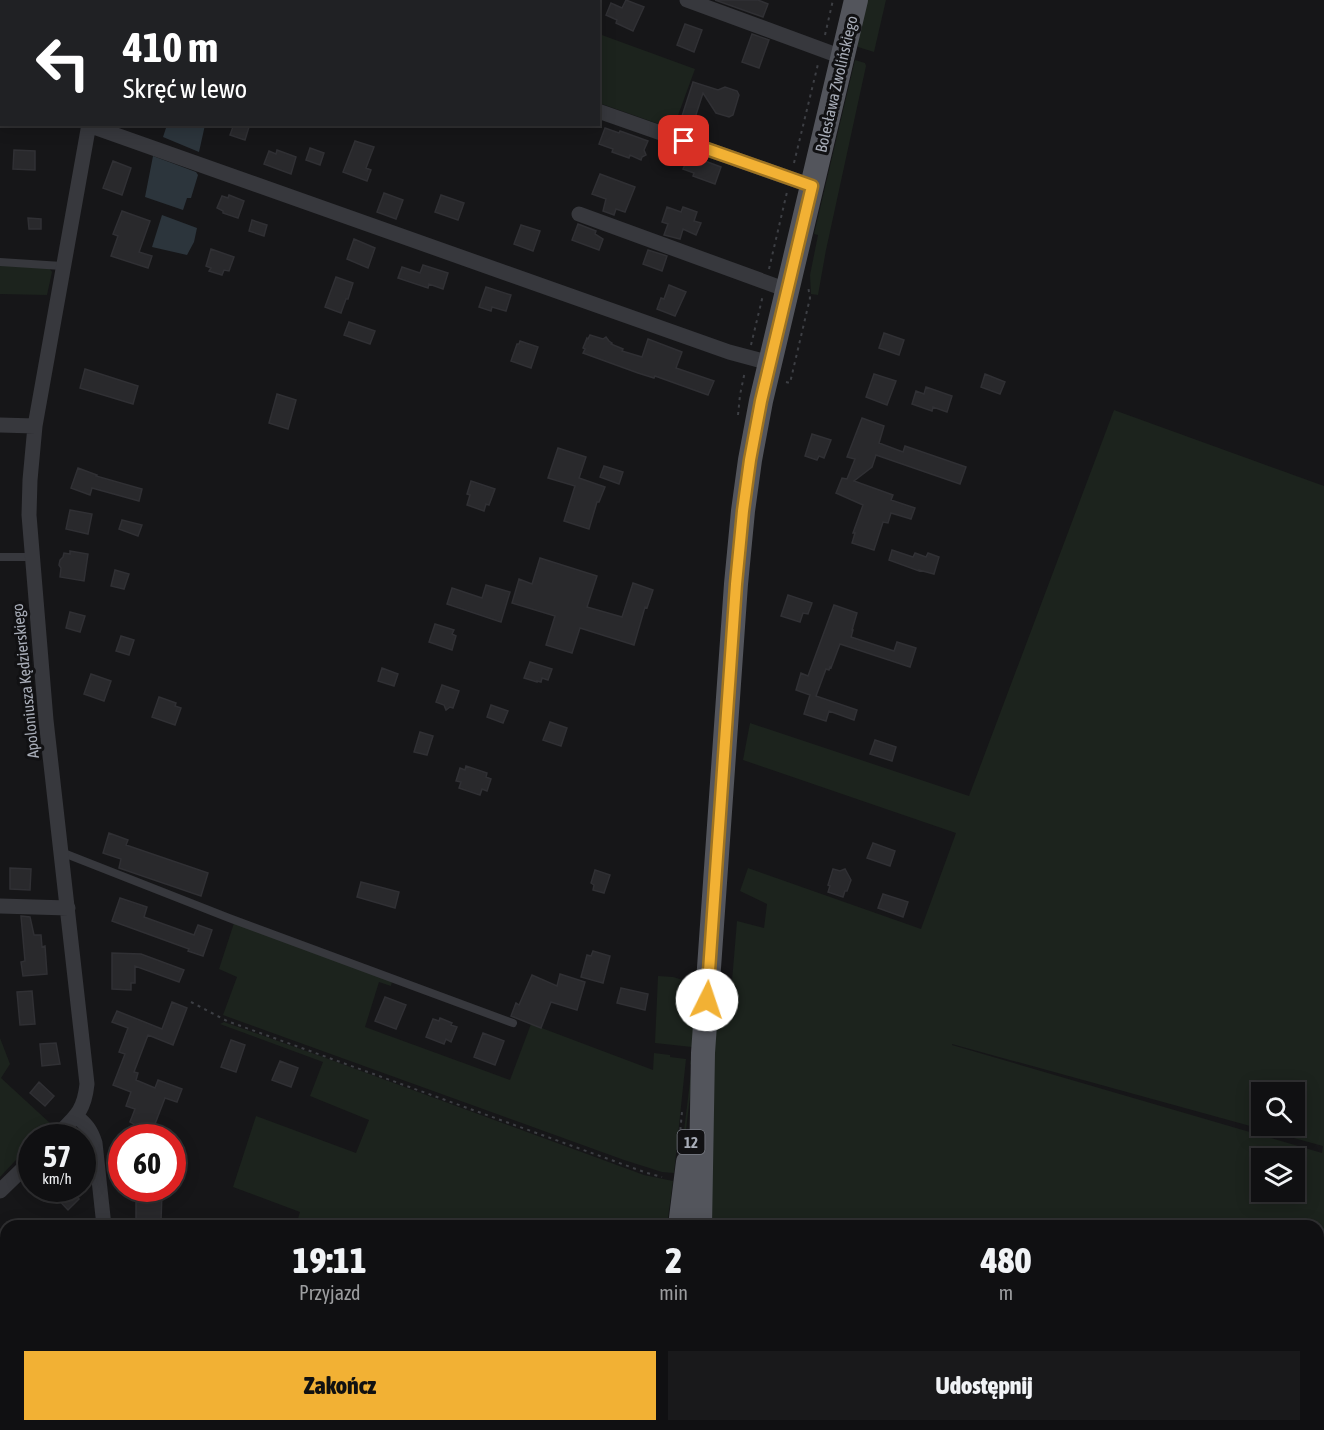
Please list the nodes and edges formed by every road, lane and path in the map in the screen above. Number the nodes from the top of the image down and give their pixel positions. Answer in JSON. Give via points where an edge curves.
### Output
{"nodes":[{"id":1,"x":687,"y":0,"type":"edge"},
{"id":2,"x":833,"y":0,"type":"edge"},
{"id":3,"x":856,"y":0,"type":"edge"},
{"id":4,"x":832,"y":53,"type":"junction"},
{"id":5,"x":600,"y":112,"type":"edge"},
{"id":6,"x":89,"y":126,"type":"edge"},
{"id":7,"x":92,"y":126,"type":"edge"},
{"id":8,"x":801,"y":182,"type":"junction"},
{"id":9,"x":579,"y":214,"type":"dead end"},
{"id":10,"x":0,"y":262,"type":"edge"},
{"id":11,"x":62,"y":266,"type":"junction"},
{"id":12,"x":776,"y":286,"type":"junction"},
{"id":13,"x":759,"y":360,"type":"junction"},
{"id":14,"x":738,"y":418,"type":"dead end"},
{"id":15,"x":0,"y":425,"type":"edge"},
{"id":16,"x":35,"y":426,"type":"junction"},
{"id":17,"x":0,"y":556,"type":"edge"},
{"id":18,"x":32,"y":557,"type":"junction"},
{"id":19,"x":61,"y":852,"type":"junction"},
{"id":20,"x":0,"y":906,"type":"edge"},
{"id":21,"x":68,"y":908,"type":"junction"},
{"id":22,"x":191,"y":1002,"type":"dead end"},
{"id":23,"x":513,"y":1023,"type":"dead end"},
{"id":24,"x":702,"y":1059,"type":"junction"},
{"id":25,"x":683,"y":1108,"type":"dead end"},
{"id":26,"x":76,"y":1116,"type":"junction"},
{"id":27,"x":68,"y":1124,"type":"edge"},
{"id":28,"x":679,"y":1152,"type":"dead end"},
{"id":29,"x":18,"y":1174,"type":"edge"},
{"id":30,"x":662,"y":1177,"type":"dead end"},
{"id":31,"x":0,"y":1191,"type":"edge"},
{"id":32,"x":103,"y":1220,"type":"edge"},
{"id":33,"x":681,"y":1220,"type":"edge"},
{"id":34,"x":700,"y":1220,"type":"edge"}],
"edges":[{"from":1,"to":4,"type":"street"},
{"from":2,"to":4,"type":"path"},
{"from":3,"to":4,"type":"main road","name":"Bolesława Zwolińskiego","number":"12"},
{"from":4,"to":8,"type":"main road","name":"Bolesława Zwolińskiego","number":"12"},
{"from":4,"to":8,"type":"path"},
{"from":5,"to":8,"type":"street"},
{"from":6,"to":11,"type":"street","name":"Apoloniusza Kędzierskiego"},
{"from":7,"to":13,"type":"street"},
{"from":8,"to":12,"type":"main road","name":"Bolesława Zwolińskiego","number":"12"},
{"from":8,"to":12,"type":"path"},
{"from":9,"to":12,"type":"street"},
{"from":10,"to":11,"type":"lane"},
{"from":11,"to":16,"type":"street","name":"Apoloniusza Kędzierskiego"},
{"from":12,"to":13,"type":"main road","name":"Bolesława Zwolińskiego","number":"12"},
{"from":12,"to":13,"type":"path"},
{"from":13,"to":14,"type":"path","via":[[740,395]]},
{"from":13,"to":24,"type":"main road","name":"Bolesława Zwolińskiego","number":"12","via":[[740,536]]},
{"from":15,"to":16,"type":"street"},
{"from":16,"to":18,"type":"street","name":"Apoloniusza Kędzierskiego","via":[[29,515]]},
{"from":17,"to":18,"type":"lane"},
{"from":18,"to":19,"type":"street","name":"Apoloniusza Kędzierskiego"},
{"from":19,"to":21,"type":"street","name":"Apoloniusza Kędzierskiego"},
{"from":19,"to":23,"type":"lane"},
{"from":20,"to":21,"type":"street"},
{"from":21,"to":26,"type":"street","name":"Apoloniusza Kędzierskiego","via":[[87,1084]]},
{"from":22,"to":30,"type":"path","via":[[227,1021]]},
{"from":24,"to":33,"type":"main road","name":"Bolesława Zwolińskiego","number":"12"},
{"from":24,"to":34,"type":"main road","name":"Bolesława Zwolińskiego","number":"12"},
{"from":25,"to":28,"type":"path"},
{"from":26,"to":27,"type":"street"},
{"from":26,"to":32,"type":"street","via":[[92,1131],[96,1143]]},
{"from":29,"to":31,"type":"street"}]}
